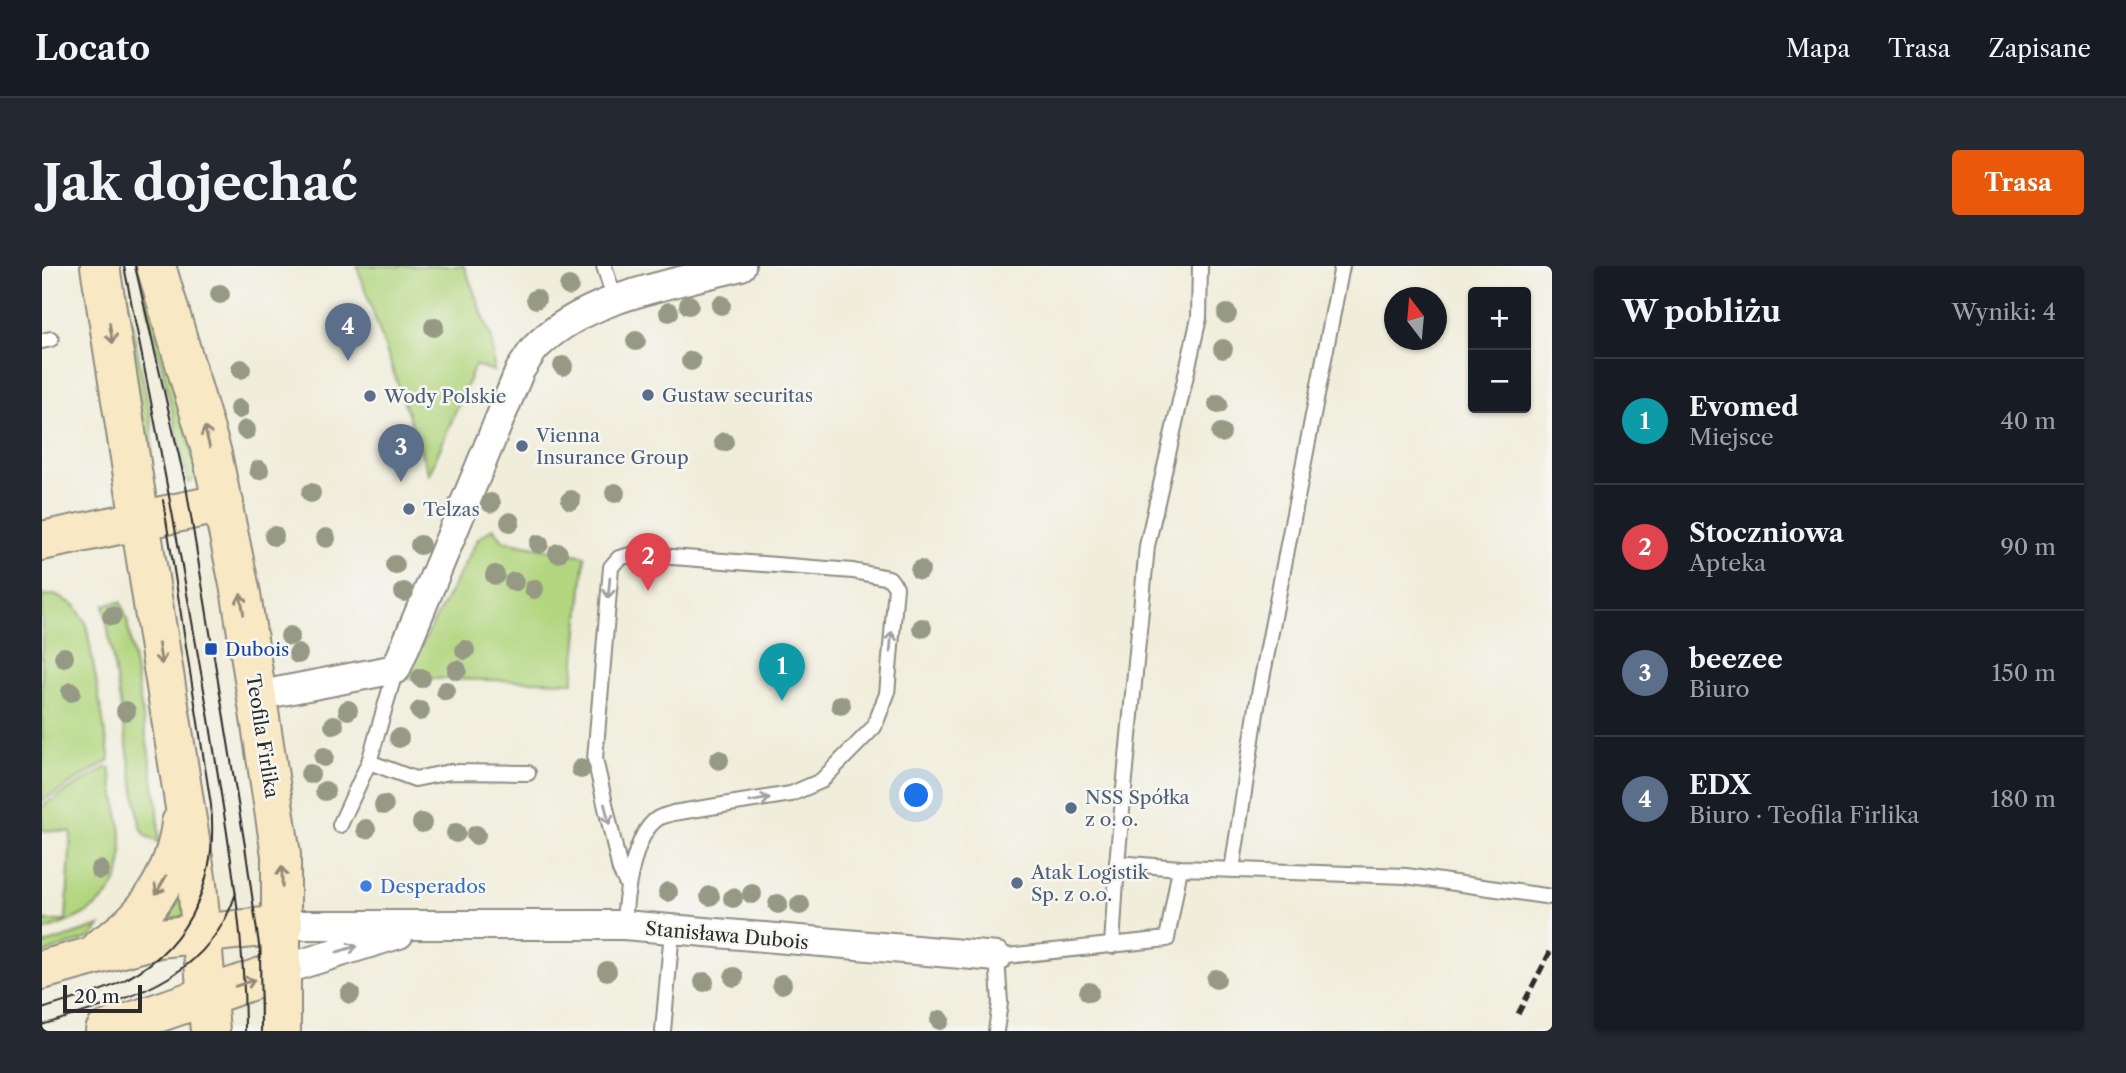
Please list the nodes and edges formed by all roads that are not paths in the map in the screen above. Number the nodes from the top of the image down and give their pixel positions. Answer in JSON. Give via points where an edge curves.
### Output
{"nodes":[{"id":1,"x":100,"y":266,"type":"edge"},
{"id":2,"x":156,"y":266,"type":"edge"},
{"id":3,"x":604,"y":266,"type":"edge"},
{"id":4,"x":741,"y":266,"type":"edge"},
{"id":5,"x":1200,"y":266,"type":"edge"},
{"id":6,"x":1342,"y":266,"type":"edge"},
{"id":7,"x":615,"y":301,"type":"junction"},
{"id":8,"x":223,"y":503,"type":"junction"},
{"id":9,"x":139,"y":520,"type":"junction"},
{"id":10,"x":42,"y":541,"type":"edge"},
{"id":11,"x":397,"y":669,"type":"junction"},
{"id":12,"x":256,"y":696,"type":"junction"},
{"id":13,"x":369,"y":762,"type":"junction"},
{"id":14,"x":528,"y":774,"type":"dead end"},
{"id":15,"x":183,"y":796,"type":"junction"},
{"id":16,"x":340,"y":825,"type":"dead end"},
{"id":17,"x":1117,"y":863,"type":"junction"},
{"id":18,"x":1180,"y":868,"type":"junction"},
{"id":19,"x":1232,"y":870,"type":"junction"},
{"id":20,"x":627,"y":884,"type":"junction"},
{"id":21,"x":1552,"y":897,"type":"edge"},
{"id":22,"x":457,"y":924,"type":"junction"},
{"id":23,"x":283,"y":925,"type":"junction"},
{"id":24,"x":624,"y":925,"type":"junction"},
{"id":25,"x":672,"y":931,"type":"junction"},
{"id":26,"x":203,"y":932,"type":"junction"},
{"id":27,"x":1112,"y":946,"type":"junction"},
{"id":28,"x":997,"y":957,"type":"junction"},
{"id":29,"x":59,"y":965,"type":"edge"},
{"id":30,"x":282,"y":970,"type":"junction"},
{"id":31,"x":209,"y":1013,"type":"edge"},
{"id":32,"x":105,"y":1031,"type":"edge"},
{"id":33,"x":281,"y":1031,"type":"edge"},
{"id":34,"x":663,"y":1031,"type":"edge"},
{"id":35,"x":996,"y":1031,"type":"edge"}],
"edges":[{"from":1,"to":9,"type":"street","one_way":true},
{"from":8,"to":2,"type":"street","name":"Teofila Firlika","one_way":true},
{"from":3,"to":7,"type":"lane"},
{"from":4,"to":7,"type":"street"},
{"from":5,"to":17,"type":"lane","via":[[1199,318],[1147,546]]},
{"from":6,"to":19,"type":"lane","via":[[1259,694]]},
{"from":7,"to":11,"type":"street","via":[[560,327],[537,345],[520,370]]},
{"from":8,"to":9,"type":"street"},
{"from":12,"to":8,"type":"street","name":"Teofila Firlika","one_way":true},
{"from":9,"to":10,"type":"street"},
{"from":9,"to":15,"type":"street","one_way":true},
{"from":11,"to":12,"type":"street"},
{"from":11,"to":13,"type":"lane"},
{"from":23,"to":12,"type":"street","name":"Teofila Firlika","one_way":true,"via":[[281,855]]},
{"from":13,"to":14,"type":"lane","via":[[415,779],[450,772]]},
{"from":13,"to":16,"type":"lane"},
{"from":15,"to":26,"type":"street"},
{"from":15,"to":29,"type":"street","one_way":true,"via":[[178,842],[169,872],[153,899],[122,933]]},
{"from":17,"to":18,"type":"lane"},
{"from":17,"to":27,"type":"lane"},
{"from":18,"to":19,"type":"lane"},
{"from":18,"to":27,"type":"lane","via":[[1167,939]]},
{"from":19,"to":21,"type":"lane","via":[[1406,876]]},
{"from":20,"to":20,"type":"lane","one_way":true,"via":[[646,832],[656,819],[791,794],[821,781],[874,727],[887,694],[896,587],[889,578],[853,571],[634,554],[619,558],[611,567],[595,759]]},
{"from":20,"to":24,"type":"lane"},
{"from":22,"to":23,"type":"street","name":"Stanisława Dubois"},
{"from":22,"to":24,"type":"street","name":"Stanisława Dubois"},
{"from":30,"to":22,"type":"street","name":"Stanisława Dubois","one_way":true,"via":[[395,936]]},
{"from":23,"to":26,"type":"street","name":"Stanisława Dubois"},
{"from":23,"to":30,"type":"street","name":"Teofila Firlika"},
{"from":24,"to":25,"type":"street","name":"Stanisława Dubois"},
{"from":25,"to":28,"type":"street","name":"Stanisława Dubois"},
{"from":25,"to":34,"type":"lane"},
{"from":26,"to":29,"type":"street","name":"Stanisława Dubois","via":[[138,942]]},
{"from":26,"to":31,"type":"street"},
{"from":27,"to":28,"type":"lane"},
{"from":28,"to":35,"type":"lane","via":[[1000,1003]]},
{"from":31,"to":30,"type":"street","name":"Stanisława Dubois","one_way":true},
{"from":30,"to":33,"type":"street","name":"Teofila Firlika"},
{"from":31,"to":32,"type":"street","name":"Stanisława Dubois"}]}
